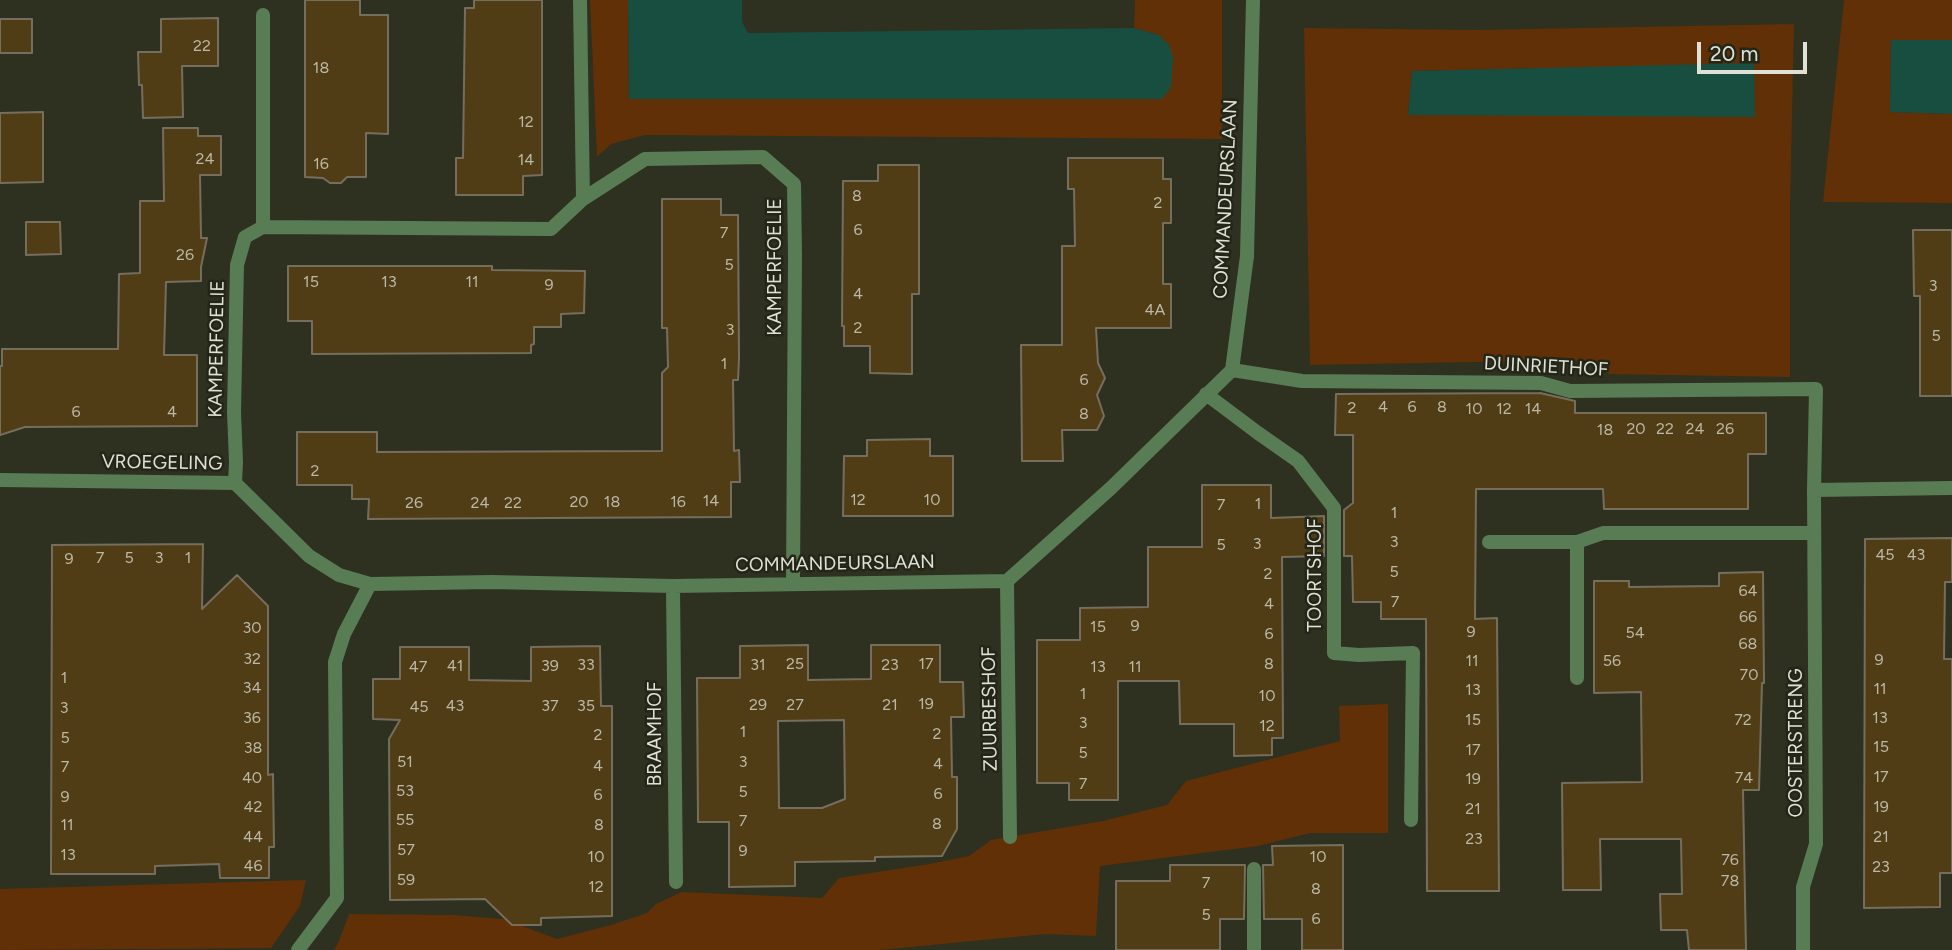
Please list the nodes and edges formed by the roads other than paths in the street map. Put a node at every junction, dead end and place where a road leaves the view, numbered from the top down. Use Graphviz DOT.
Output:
graph roads {
  1 [pos="579,0"];
  2 [pos="1253,0"];
  3 [pos="263,15"];
  4 [pos="583,199"];
  5 [pos="263,228"];
  6 [pos="1233,370"];
  7 [pos="1816,389"];
  8 [pos="1206,394"];
  9 [pos="0,480"];
  10 [pos="235,483"];
  11 [pos="1952,488"];
  12 [pos="1814,490"];
  13 [pos="1814,533"];
  14 [pos="1489,542"];
  15 [pos="1577,542"];
  16 [pos="1007,581"];
  17 [pos="793,583"];
  18 [pos="370,584"];
  19 [pos="673,586"];
  20 [pos="1577,678"];
  21 [pos="1411,820"];
  22 [pos="1010,837"];
  23 [pos="1254,869"];
  24 [pos="676,882"];
  25 [pos="299,950"];
  26 [pos="1254,950"];
  27 [pos="1803,950"];
  1 -- 4 [label="street"];
  2 -- 6 [label="street, COMMANDEURSLAAN"];
  3 -- 5 [label="street"];
  4 -- 5 [label="street, KAMPERFOELIE"];
  4 -- 17 [label="street, KAMPERFOELIE"];
  5 -- 10 [label="street, KAMPERFOELIE"];
  6 -- 7 [label="street, DUINRIETHOF"];
  6 -- 8 [label="street"];
  7 -- 12 [label="street, OOSTERSTRENG"];
  8 -- 16 [label="street"];
  8 -- 21 [label="street, TOORTSHOF"];
  9 -- 10 [label="street, VROEGELING"];
  10 -- 18 [label="street, VROEGELING"];
  11 -- 12 [label="street"];
  12 -- 13 [label="street, OOSTERSTRENG"];
  13 -- 15 [label="street"];
  13 -- 27 [label="street, OOSTERSTRENG"];
  14 -- 15 [label="street"];
  15 -- 20 [label="street"];
  16 -- 17 [label="street, COMMANDEURSLAAN"];
  16 -- 22 [label="street, ZUURBESHOF"];
  17 -- 19 [label="street, COMMANDEURSLAAN"];
  18 -- 19 [label="street, COMMANDEURSLAAN"];
  18 -- 25 [label="street"];
  19 -- 24 [label="street, BRAAMHOF"];
  23 -- 26 [label="street"];
}
